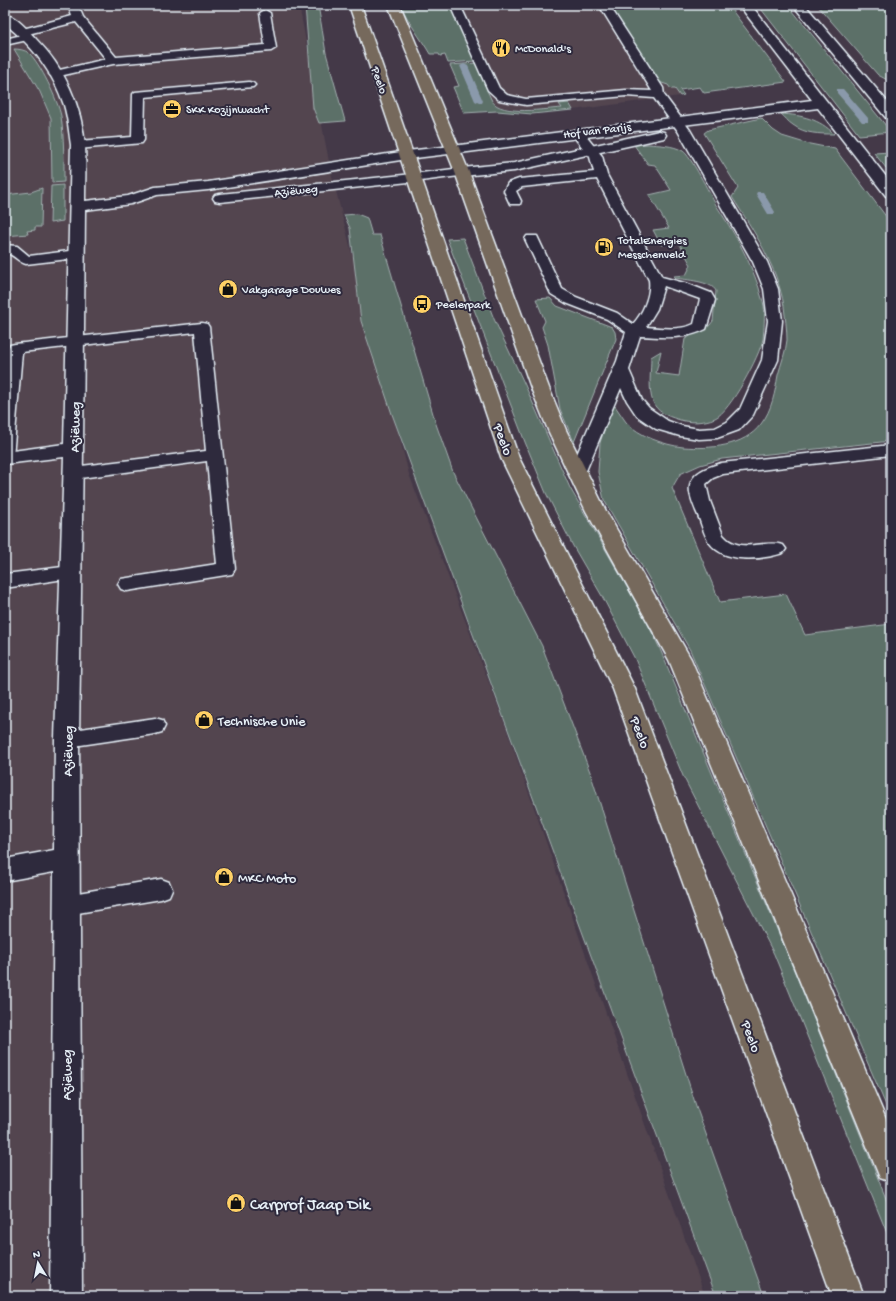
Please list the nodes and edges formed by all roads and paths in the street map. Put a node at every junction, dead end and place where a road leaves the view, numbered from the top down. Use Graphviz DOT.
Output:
graph roads {
  1 [pos="73,5"];
  2 [pos="355,5"];
  3 [pos="394,5"];
  4 [pos="456,5"];
  5 [pos="604,5"];
  6 [pos="745,5"];
  7 [pos="799,5"];
  8 [pos="265,13"];
  9 [pos="5,18"];
  10 [pos="78,18"];
  11 [pos="26,35"];
  12 [pos="5,42"];
  13 [pos="113,61"];
  14 [pos="55,74"];
  15 [pos="249,85"];
  16 [pos="658,95"];
  17 [pos="877,98"];
  18 [pos="891,98"];
  19 [pos="822,104"];
  20 [pos="891,115"];
  21 [pos="681,125"];
  22 [pos="577,133"];
  23 [pos="78,145"];
  24 [pos="452,150"];
  25 [pos="591,150"];
  26 [pos="410,166"];
  27 [pos="462,172"];
  28 [pos="601,175"];
  29 [pos="891,193"];
  30 [pos="131,200"];
  31 [pos="515,201"];
  32 [pos="77,206"];
  33 [pos="532,239"];
  34 [pos="5,249"];
  35 [pos="77,254"];
  36 [pos="656,280"];
  37 [pos="634,331"];
  38 [pos="76,341"];
  39 [pos="621,369"];
  40 [pos="891,450"];
  41 [pos="214,455"];
  42 [pos="5,457"];
  43 [pos="74,461"];
  44 [pos="577,473"];
  45 [pos="777,549"];
  46 [pos="71,572"];
  47 [pos="5,581"];
  48 [pos="126,584"];
  49 [pos="155,726"];
  50 [pos="66,738"];
  51 [pos="66,859"];
  52 [pos="5,870"];
  53 [pos="161,889"];
  54 [pos="66,905"];
  55 [pos="891,1167"];
  56 [pos="66,1296"];
  57 [pos="848,1296"];
  1 -- 10 [label="lane"];
  2 -- 26 [label="main road, Peelo"];
  3 -- 24 [label="main road"];
  4 -- 16 [label="lane"];
  5 -- 16 [label="lane"];
  6 -- 19 [label="street"];
  7 -- 17 [label="street"];
  8 -- 13 [label="lane"];
  9 -- 11 [label="street, Aziëweg"];
  10 -- 11 [label="lane"];
  10 -- 13 [label="lane"];
  11 -- 12 [label="lane"];
  11 -- 14 [label="street, Aziëweg"];
  13 -- 14 [label="lane"];
  14 -- 23 [label="street, Aziëweg"];
  15 -- 23 [label="lane"];
  16 -- 21 [label="lane"];
  17 -- 18 [label="street"];
  17 -- 20 [label="street"];
  19 -- 21 [label="street, Hof van Parijs"];
  19 -- 29 [label="street"];
  21 -- 22 [label="street, Hof van Parijs"];
  21 -- 25 [label="street, Hof van Parijs"];
  21 -- 39 [label="lane"];
  22 -- 24 [label="street, Hof van Parijs"];
  22 -- 25 [label="lane"];
  23 -- 32 [label="street, Aziëweg"];
  24 -- 26 [label="street"];
  24 -- 27 [label="main road"];
  25 -- 27 [label="street, Hof van Parijs"];
  25 -- 28 [label="lane"];
  26 -- 27 [label="street"];
  26 -- 30 [label="street, Aziëweg"];
  26 -- 30 [label="street, Aziëweg"];
  26 -- 57 [label="main road, Peelo"];
  27 -- 44 [label="main road"];
  28 -- 31 [label="lane"];
  28 -- 36 [label="lane"];
  30 -- 32 [label="street, Aziëweg"];
  32 -- 35 [label="street, Aziëweg"];
  33 -- 37 [label="lane"];
  34 -- 35 [label="lane"];
  35 -- 38 [label="street, Aziëweg"];
  36 -- 37 [label="lane"];
  36 -- 37 [label="lane"];
  37 -- 39 [label="lane"];
  38 -- 41 [label="lane"];
  38 -- 42 [label="lane"];
  38 -- 43 [label="street, Aziëweg"];
  39 -- 44 [label="lane"];
  40 -- 45 [label="lane"];
  41 -- 43 [label="lane"];
  41 -- 48 [label="lane"];
  42 -- 43 [label="street"];
  43 -- 46 [label="street, Aziëweg"];
  44 -- 55 [label="main road"];
  46 -- 47 [label="lane"];
  46 -- 50 [label="street, Aziëweg"];
  49 -- 50 [label="lane"];
  50 -- 51 [label="street, Aziëweg"];
  51 -- 52 [label="street"];
  51 -- 54 [label="street, Aziëweg"];
  53 -- 54 [label="lane"];
  54 -- 56 [label="street, Aziëweg"];
}
